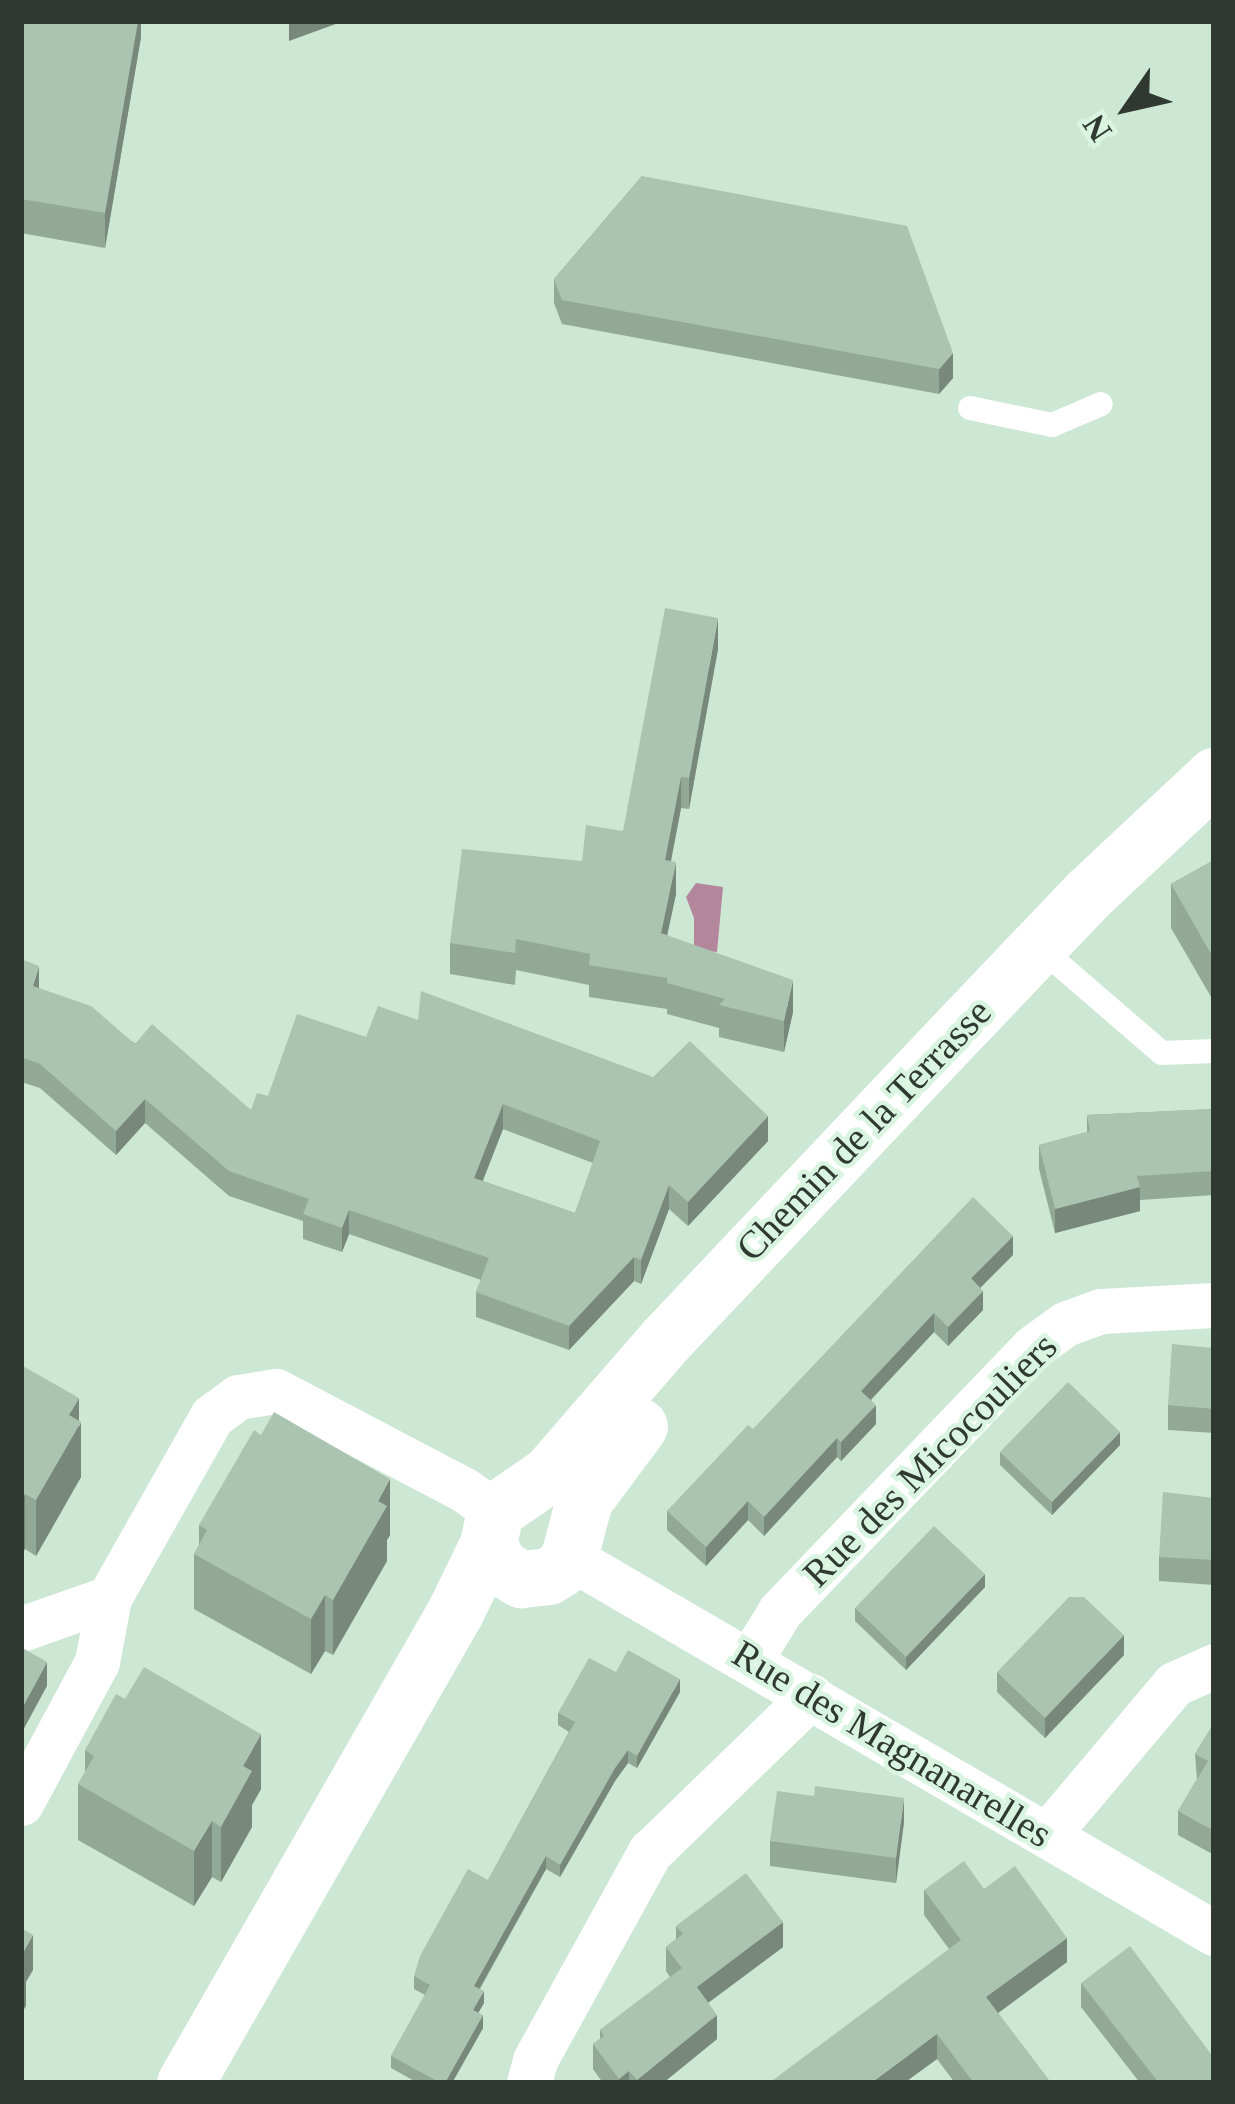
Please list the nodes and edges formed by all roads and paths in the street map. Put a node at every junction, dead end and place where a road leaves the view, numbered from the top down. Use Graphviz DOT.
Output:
graph roads {
  1 [pos="1101,404"];
  2 [pos="970,408"];
  3 [pos="1214,776"];
  4 [pos="1214,822"];
  5 [pos="1053,959"];
  6 [pos="1214,1051"];
  7 [pos="1214,1305"];
  8 [pos="502,1516"];
  9 [pos="559,1554"];
  10 [pos="109,1598"];
  11 [pos="21,1629"];
  12 [pos="750,1660"];
  13 [pos="1214,1666"];
  14 [pos="811,1696"];
  15 [pos="21,1803"];
  16 [pos="1047,1835"];
  17 [pos="1214,1933"];
  18 [pos="185,2083"];
  19 [pos="228,2083"];
  20 [pos="529,2083"];
  1 -- 2 [label="lane"];
  3 -- 5 [label="street, Chemin de la Terrasse"];
  4 -- 5 [label="street, Chemin de la Terrasse"];
  5 -- 6 [label="lane"];
  5 -- 8 [label="street, Chemin de la Terrasse"];
  5 -- 9 [label="street, Chemin de la Terrasse"];
  7 -- 12 [label="street, Rue des Micocouliers"];
  8 -- 9 [label="street"];
  8 -- 9 [label="street"];
  8 -- 10 [label="street"];
  8 -- 18 [label="street, Chemin de la Terrasse"];
  9 -- 12 [label="street, Rue des Magnanarelles"];
  9 -- 19 [label="street, Chemin de la Terrasse"];
  10 -- 11 [label="street"];
  10 -- 15 [label="street"];
  12 -- 14 [label="street, Rue des Magnanarelles"];
  13 -- 16 [label="street"];
  14 -- 16 [label="street, Rue des Magnanarelles"];
  14 -- 20 [label="street"];
  16 -- 17 [label="street, Rue des Magnanarelles"];
}
